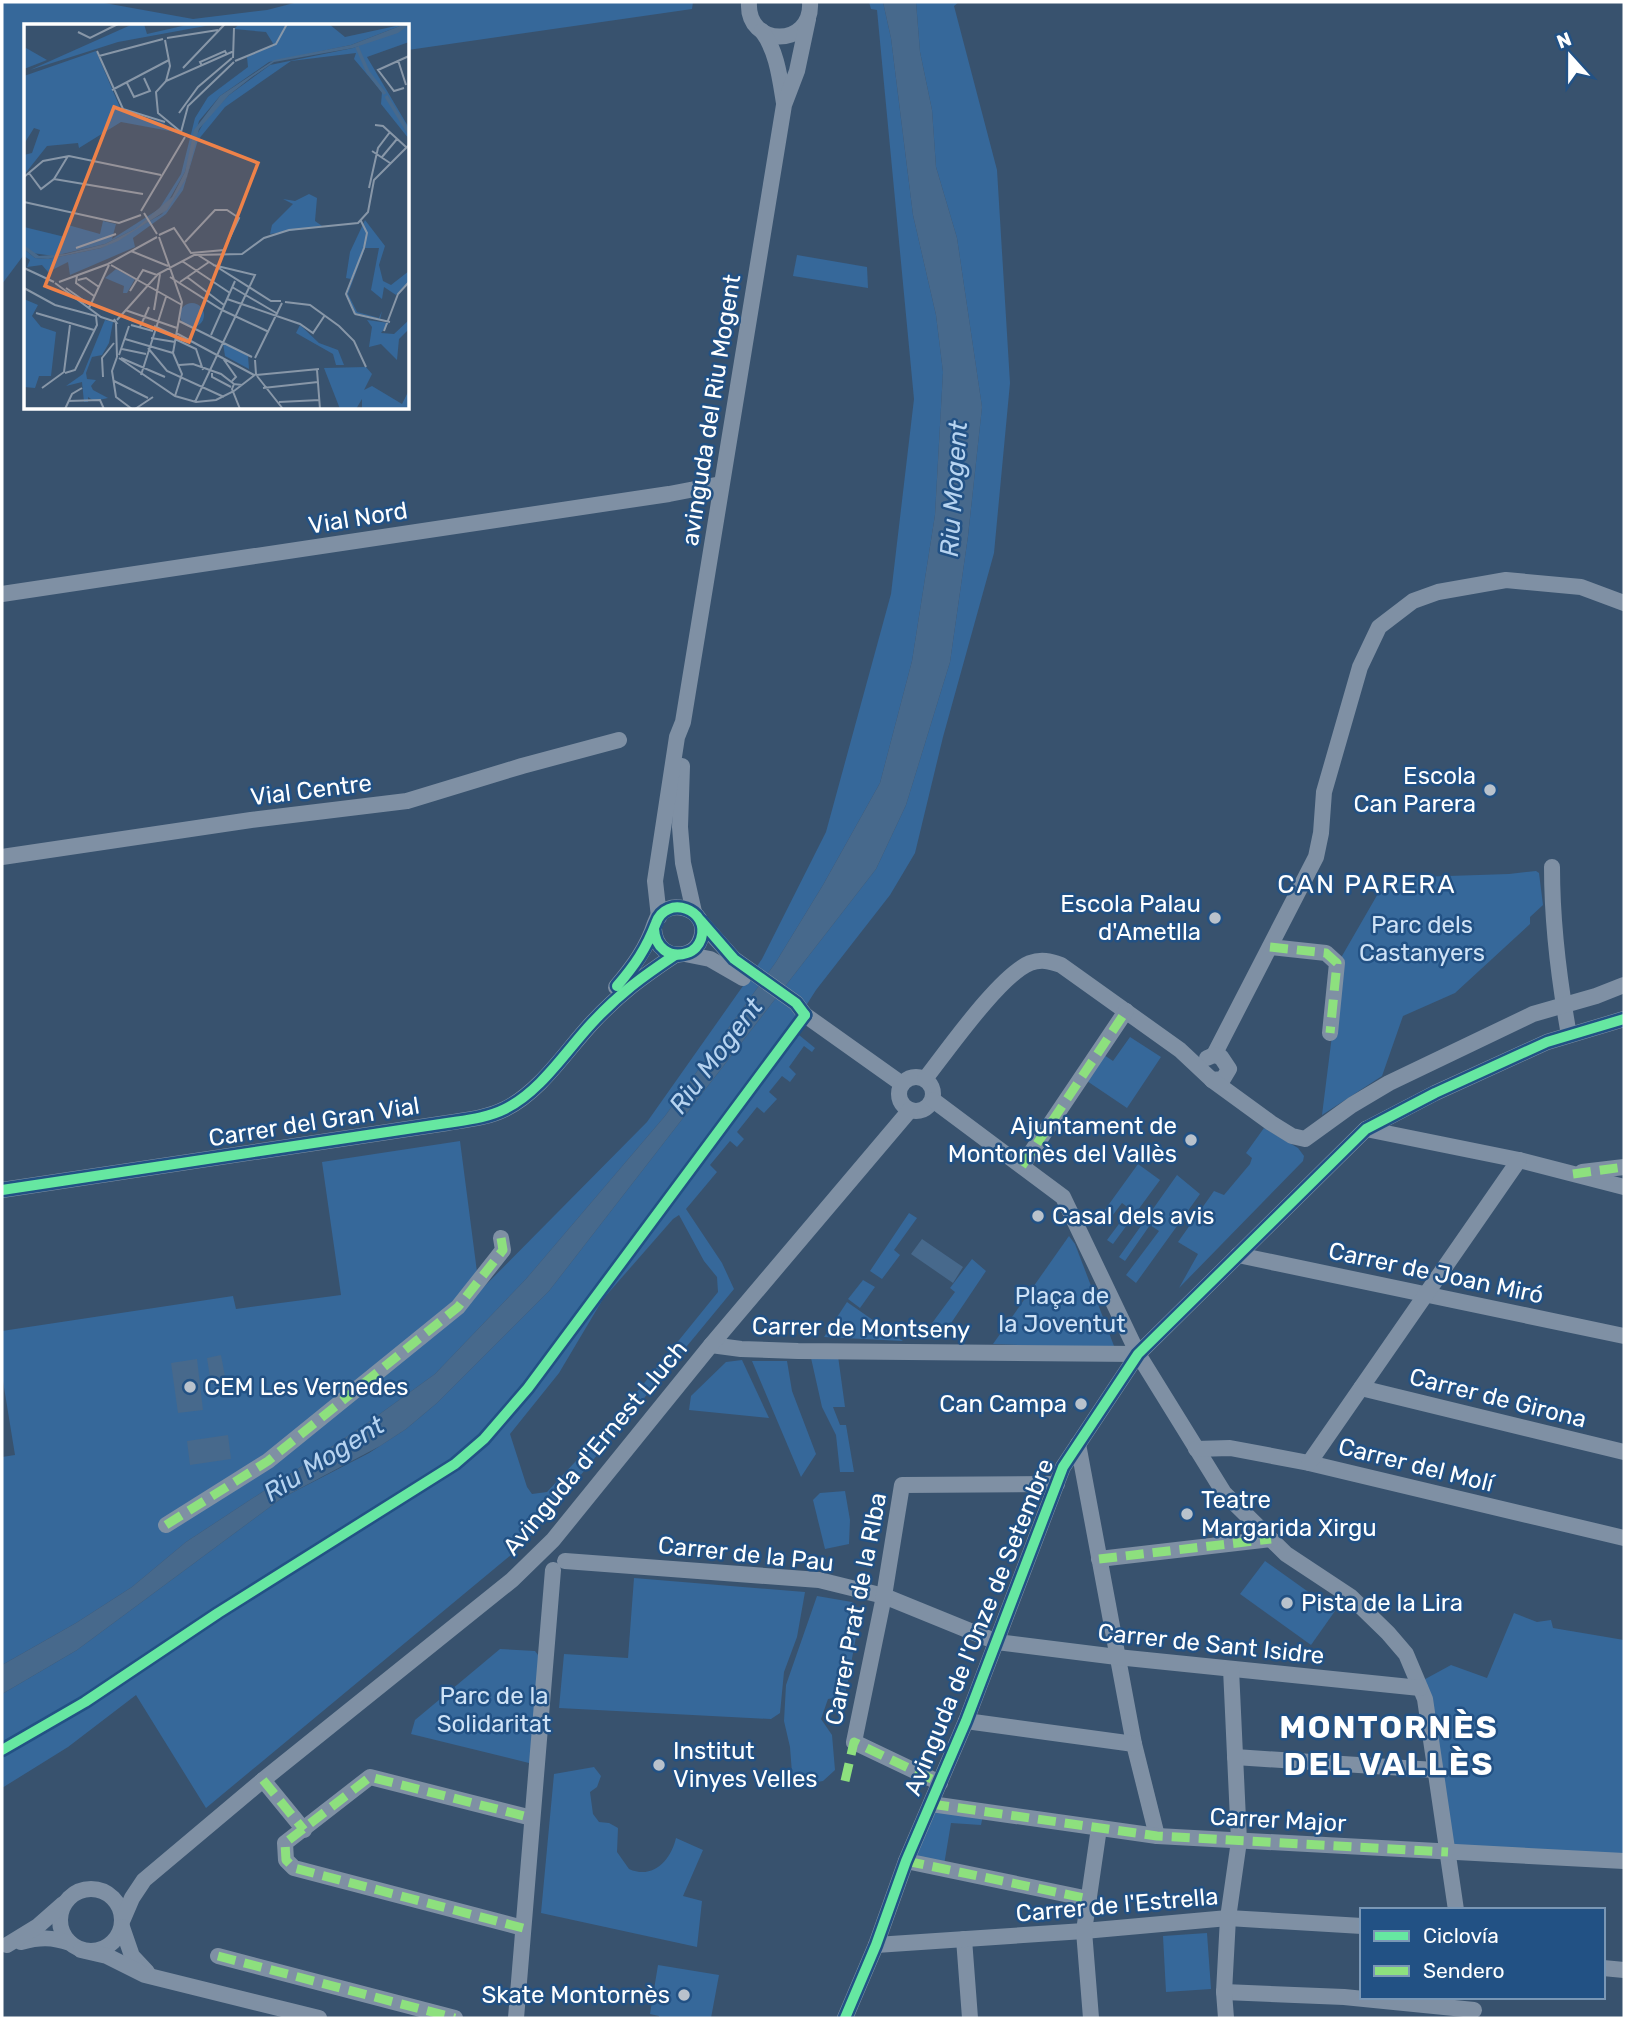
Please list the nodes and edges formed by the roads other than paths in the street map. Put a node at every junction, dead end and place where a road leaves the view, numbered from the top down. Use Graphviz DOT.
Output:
graph roads {
  1 [pos="810,2"];
  2 [pos="745,5"];
  3 [pos="807,19"];
  4 [pos="762,31"];
  5 [pos="784,105"];
  6 [pos="721,484"];
  7 [pos="2,594"];
  8 [pos="1624,603"];
  9 [pos="683,722"];
  10 [pos="619,740"];
  11 [pos="2,857"];
  12 [pos="1552,867"];
  13 [pos="686,872"];
  14 [pos="656,874"];
  15 [pos="697,917"];
  16 [pos="657,923"];
  17 [pos="1270,947"];
  18 [pos="680,955"];
  19 [pos="731,964"];
  20 [pos="1624,985"];
  21 [pos="1563,1006"];
  22 [pos="1126,1011"];
  23 [pos="1624,1019"];
  24 [pos="595,1020"];
  25 [pos="1330,1033"];
  26 [pos="1569,1035"];
  27 [pos="1209,1066"];
  28 [pos="925,1079"];
  29 [pos="902,1084"];
  30 [pos="933,1100"];
  31 [pos="910,1110"];
  32 [pos="1366,1129"];
  33 [pos="1519,1160"];
  34 [pos="1022,1166"];
  35 [pos="1624,1167"];
  36 [pos="1573,1174"];
  37 [pos="1624,1186"];
  38 [pos="2,1190"];
  39 [pos="501,1238"];
  40 [pos="1238,1255"];
  41 [pos="1425,1293"];
  42 [pos="1624,1336"];
  43 [pos="711,1345"];
  44 [pos="1138,1354"];
  45 [pos="1361,1388"];
  46 [pos="1078,1444"];
  47 [pos="1196,1449"];
  48 [pos="1624,1452"];
  49 [pos="1309,1463"];
  50 [pos="1057,1484"];
  51 [pos="166,1525"];
  52 [pos="1624,1538"];
  53 [pos="1271,1539"];
  54 [pos="553,1540"];
  55 [pos="536,1558"];
  56 [pos="1099,1559"];
  57 [pos="559,1565"];
  58 [pos="884,1597"];
  59 [pos="997,1643"];
  60 [pos="1117,1657"];
  61 [pos="1231,1669"];
  62 [pos="1420,1688"];
  63 [pos="966,1721"];
  64 [pos="1134,1744"];
  65 [pos="1235,1757"];
  66 [pos="1435,1770"];
  67 [pos="263,1780"];
  68 [pos="940,1783"];
  69 [pos="931,1804"];
  70 [pos="532,1818"];
  71 [pos="1099,1828"];
  72 [pos="303,1830"];
  73 [pos="1157,1836"];
  74 [pos="1239,1841"];
  75 [pos="1448,1852"];
  76 [pos="906,1861"];
  77 [pos="1624,1861"];
  78 [pos="144,1880"];
  79 [pos="102,1890"];
  80 [pos="1089,1899"];
  81 [pos="65,1902"];
  82 [pos="1456,1908"];
  83 [pos="1228,1918"];
  84 [pos="122,1923"];
  85 [pos="1360,1926"];
  86 [pos="523,1928"];
  87 [pos="1084,1931"];
  88 [pos="964,1939"];
  89 [pos="876,1945"];
  90 [pos="4,1946"];
  91 [pos="76,1946"];
  92 [pos="218,1956"];
  93 [pos="1605,1968"];
  94 [pos="1624,1970"];
  95 [pos="155,1977"];
  96 [pos="1224,1992"];
  97 [pos="1360,1998"];
  98 [pos="1366,1999"];
  99 [pos="1474,2009"];
  100 [pos="319,2018"];
  101 [pos="455,2018"];
  102 [pos="516,2018"];
  103 [pos="845,2018"];
  104 [pos="971,2018"];
  105 [pos="1091,2018"];
  106 [pos="1226,2018"];
  1 -- 3 [label="street, avinguda del Riu Mogent"];
  2 -- 4 [label="street, avinguda del Riu Mogent"];
  3 -- 4 [label="street"];
  3 -- 5 [label="street, avinguda del Riu Mogent"];
  4 -- 5 [label="street, avinguda del Riu Mogent"];
  5 -- 6 [label="street, avinguda del Riu Mogent"];
  6 -- 7 [label="street, Vial Nord"];
  6 -- 9 [label="street, avinguda del Riu Mogent"];
  8 -- 17 [label="street"];
  9 -- 13 [label="street, avinguda del Riu Mogent"];
  9 -- 14 [label="street, avinguda del Riu Mogent"];
  10 -- 11 [label="street, Vial Centre"];
  12 -- 21 [label="street"];
  13 -- 14 [label="street"];
  13 -- 15 [label="street, avinguda del Riu Mogent"];
  14 -- 16 [label="street, avinguda del Riu Mogent"];
  15 -- 16 [label="street"];
  15 -- 18 [label="street"];
  15 -- 19 [label="street"];
  16 -- 18 [label="street"];
  16 -- 24 [label="street, Carrer del Gran Vial"];
  17 -- 25 [label="street"];
  17 -- 27 [label="street"];
  18 -- 19 [label="street"];
  18 -- 24 [label="street, Carrer del Gran Vial"];
  19 -- 29 [label="street"];
  20 -- 21 [label="street"];
  21 -- 26 [label="street"];
  21 -- 27 [label="street"];
  22 -- 27 [label="street"];
  22 -- 28 [label="street"];
  22 -- 34 [label="street"];
  23 -- 26 [label="street, Avinguda de l'Onze de Setembre"];
  24 -- 38 [label="street, Carrer del Gran Vial"];
  26 -- 32 [label="street, Avinguda de l'Onze de Setembre"];
  28 -- 29 [label="street"];
  28 -- 30 [label="street"];
  29 -- 31 [label="street"];
  30 -- 31 [label="street"];
  30 -- 34 [label="street"];
  31 -- 43 [label="street, Avinguda d'Ernest Lluch"];
  32 -- 33 [label="street"];
  32 -- 40 [label="street, Avinguda de l'Onze de Setembre"];
  33 -- 36 [label="street"];
  33 -- 41 [label="street"];
  34 -- 44 [label="street"];
  35 -- 36 [label="street"];
  36 -- 37 [label="street"];
  39 -- 51 [label="street"];
  40 -- 41 [label="street, Carrer de Joan Miró"];
  40 -- 44 [label="street, Avinguda de l'Onze de Setembre"];
  41 -- 42 [label="street, Carrer de Joan Miró"];
  41 -- 45 [label="street"];
  43 -- 44 [label="street, Carrer de Montseny"];
  43 -- 54 [label="street, Avinguda d'Ernest Lluch"];
  44 -- 46 [label="street, Avinguda de l'Onze de Setembre"];
  44 -- 47 [label="street"];
  45 -- 48 [label="street, Carrer de Girona"];
  45 -- 49 [label="street"];
  46 -- 50 [label="street, Avinguda de l'Onze de Setembre"];
  46 -- 56 [label="street"];
  47 -- 49 [label="street, Carrer del Molí"];
  47 -- 53 [label="street"];
  49 -- 52 [label="street, Carrer del Molí"];
  50 -- 58 [label="street, Carrer Prat de la RIba"];
  50 -- 59 [label="street, Avinguda de l'Onze de Setembre"];
  53 -- 56 [label="street"];
  53 -- 62 [label="street"];
  54 -- 55 [label="street, Avinguda d'Ernest Lluch"];
  54 -- 57 [label="street"];
  55 -- 57 [label="street"];
  55 -- 67 [label="street, Avinguda d'Ernest Lluch"];
  56 -- 60 [label="street"];
  57 -- 58 [label="street, Carrer de la Pau"];
  57 -- 70 [label="street"];
  58 -- 59 [label="street, Carrer de la Pau"];
  58 -- 68 [label="street, Carrer Prat de la RIba"];
  59 -- 60 [label="street, Carrer de Sant Isidre"];
  59 -- 63 [label="street, Avinguda de l'Onze de Setembre"];
  60 -- 61 [label="street, Carrer de Sant Isidre"];
  60 -- 64 [label="street"];
  61 -- 62 [label="street, Carrer de Sant Isidre"];
  61 -- 65 [label="street"];
  62 -- 66 [label="street"];
  63 -- 64 [label="street"];
  63 -- 68 [label="street, Avinguda de l'Onze de Setembre"];
  64 -- 73 [label="street"];
  65 -- 66 [label="street"];
  65 -- 74 [label="street"];
  66 -- 75 [label="street"];
  67 -- 72 [label="street"];
  67 -- 78 [label="street, Avinguda d'Ernest Lluch"];
  68 -- 69 [label="street, Avinguda de l'Onze de Setembre"];
  69 -- 71 [label="street, Carrer Major"];
  69 -- 76 [label="street, Avinguda de l'Onze de Setembre"];
  70 -- 72 [label="street"];
  70 -- 86 [label="street"];
  71 -- 73 [label="street, Carrer Major"];
  71 -- 80 [label="street"];
  72 -- 86 [label="street"];
  73 -- 74 [label="street, Carrer Major"];
  74 -- 75 [label="street, Carrer Major"];
  74 -- 83 [label="street"];
  75 -- 77 [label="street, Carrer Major"];
  75 -- 82 [label="street"];
  76 -- 80 [label="street"];
  76 -- 89 [label="street, Avinguda de l'Onze de Setembre"];
  78 -- 79 [label="street"];
  78 -- 84 [label="street"];
  79 -- 81 [label="street"];
  79 -- 84 [label="street"];
  80 -- 87 [label="street"];
  81 -- 90 [label="street"];
  81 -- 91 [label="street"];
  83 -- 85 [label="street, Carrer de l'Estrella"];
  83 -- 87 [label="street, Carrer de l'Estrella"];
  83 -- 96 [label="street"];
  84 -- 91 [label="street"];
  84 -- 95 [label="street"];
  86 -- 102 [label="street"];
  87 -- 88 [label="street, Carrer de l'Estrella"];
  87 -- 105 [label="street"];
  88 -- 89 [label="street, Carrer de l'Estrella"];
  88 -- 104 [label="street"];
  89 -- 103 [label="street, Avinguda de l'Onze de Setembre"];
  90 -- 91 [label="street"];
  91 -- 95 [label="street"];
  92 -- 101 [label="street"];
  93 -- 94 [label="street"];
  95 -- 100 [label="street"];
  96 -- 97 [label="street"];
  96 -- 106 [label="street"];
  98 -- 99 [label="street"];
}
